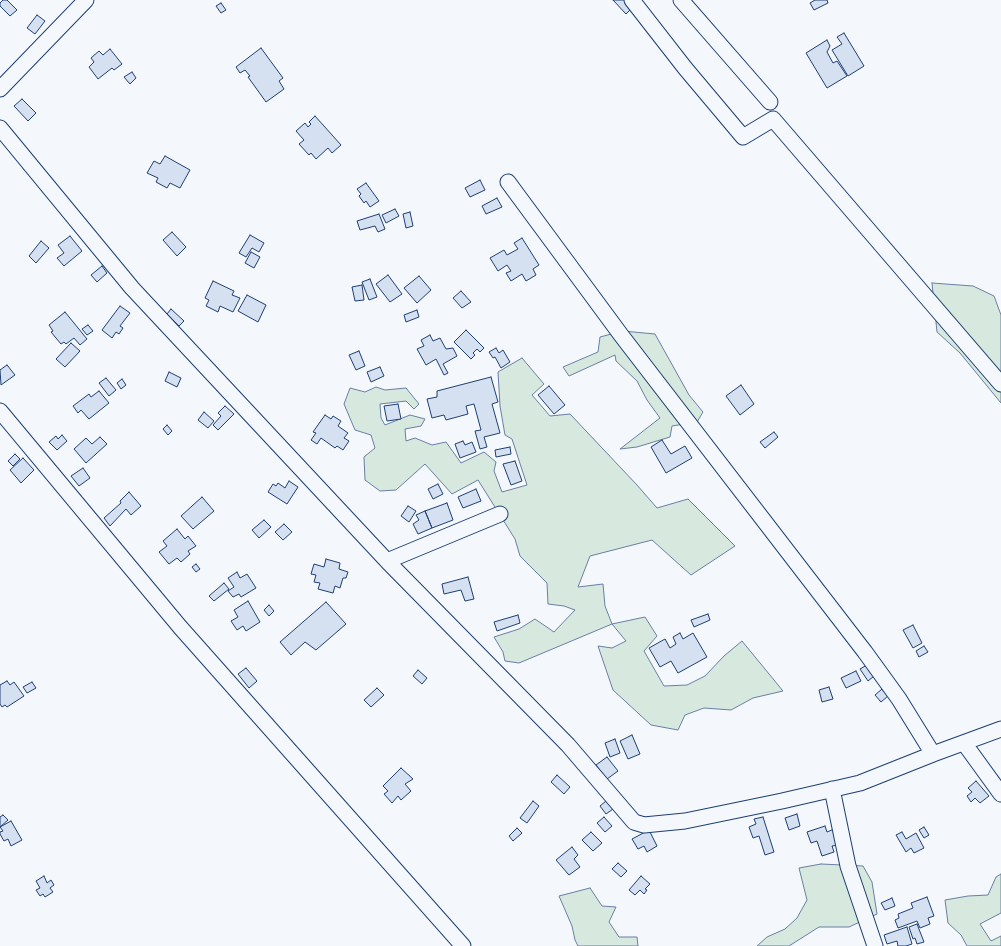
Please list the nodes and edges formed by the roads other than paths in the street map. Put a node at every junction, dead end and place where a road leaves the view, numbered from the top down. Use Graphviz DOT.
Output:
graph roads {
  1 [pos="86,0"];
  2 [pos="632,0"];
  3 [pos="680,0"];
  4 [pos="0,90"];
  5 [pos="770,102"];
  6 [pos="0,128"];
  7 [pos="508,182"];
  8 [pos="1001,384"];
  9 [pos="0,411"];
  10 [pos="500,514"];
  11 [pos="387,561"];
  12 [pos="1001,729"];
  13 [pos="964,743"];
  14 [pos="933,754"];
  15 [pos="832,790"];
  16 [pos="1001,794"];
  17 [pos="463,946"];
  18 [pos="875,946"];
  1 -- 4 [label="street"];
  2 -- 8 [label="street"];
  3 -- 5 [label="street"];
  6 -- 11 [label="street"];
  7 -- 14 [label="street"];
  9 -- 17 [label="street"];
  10 -- 11 [label="street"];
  11 -- 15 [label="street"];
  12 -- 13 [label="street"];
  13 -- 14 [label="street"];
  13 -- 16 [label="street"];
  14 -- 15 [label="street"];
  15 -- 18 [label="street"];
}
